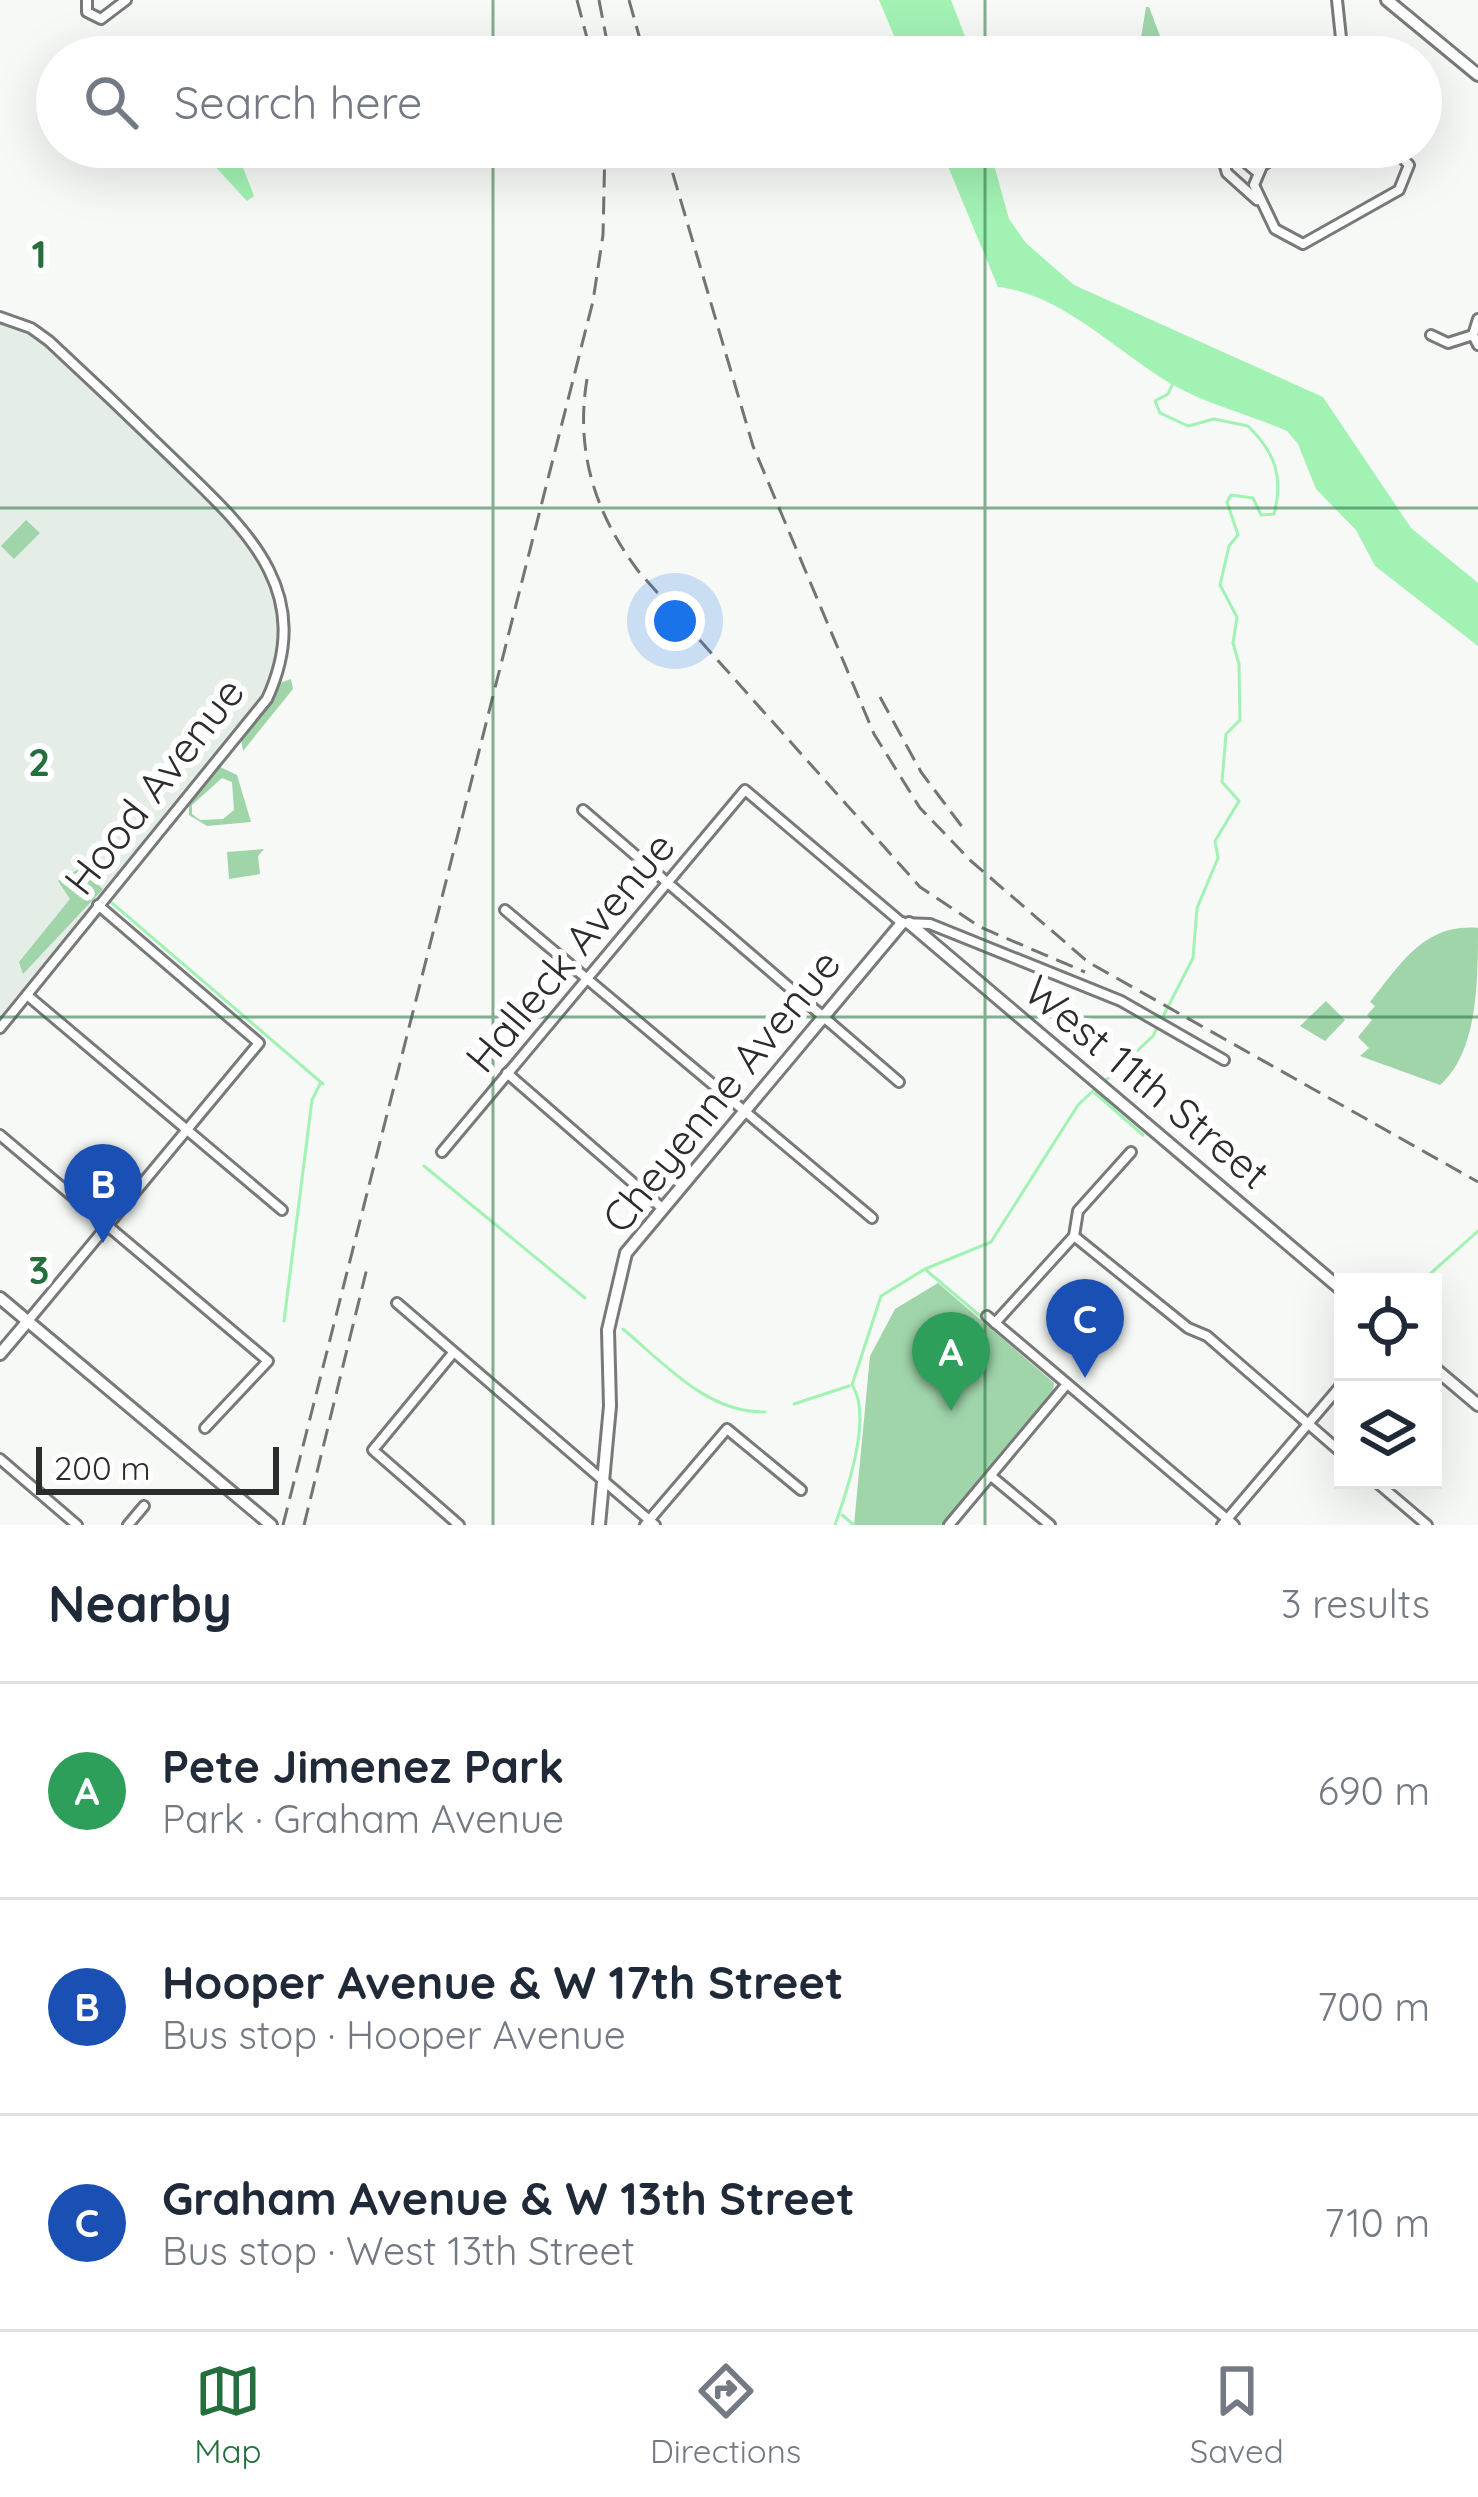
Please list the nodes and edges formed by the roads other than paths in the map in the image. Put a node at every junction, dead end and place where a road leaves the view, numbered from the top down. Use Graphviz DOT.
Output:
graph roads {
  1 [pos="87,0"];
  2 [pos="127,0"];
  3 [pos="1337,0"];
  4 [pos="1387,0"];
  5 [pos="1341,36"];
  6 [pos="1431,36"];
  7 [pos="1442,45"];
  8 [pos="1478,75"];
  9 [pos="1225,168"];
  10 [pos="1252,168"];
  11 [pos="1262,168"];
  12 [pos="1408,168"];
  13 [pos="1257,172"];
  14 [pos="1258,201"];
  15 [pos="0,317"];
  16 [pos="1478,319"];
  17 [pos="1473,334"];
  18 [pos="1431,335"];
  19 [pos="1478,345"];
  20 [pos="745,790"];
  21 [pos="583,810"];
  22 [pos="668,882"];
  23 [pos="98,905"];
  24 [pos="506,910"];
  25 [pos="906,923"];
  26 [pos="585,978"];
  27 [pos="27,995"];
  28 [pos="823,1016"];
  29 [pos="0,1028"];
  30 [pos="1224,1060"];
  31 [pos="507,1073"];
  32 [pos="899,1082"];
  33 [pos="743,1111"];
  34 [pos="188,1130"];
  35 [pos="0,1135"];
  36 [pos="442,1152"];
  37 [pos="1131,1152"];
  38 [pos="662,1208"];
  39 [pos="282,1210"];
  40 [pos="872,1218"];
  41 [pos="106,1225"];
  42 [pos="1074,1236"];
  43 [pos="1334,1283"];
  44 [pos="0,1298"];
  45 [pos="397,1303"];
  46 [pos="28,1321"];
  47 [pos="453,1353"];
  48 [pos="0,1354"];
  49 [pos="1442,1375"];
  50 [pos="1067,1384"];
  51 [pos="1334,1395"];
  52 [pos="1478,1405"];
  53 [pos="1309,1425"];
  54 [pos="205,1428"];
  55 [pos="1334,1446"];
  56 [pos="0,1459"];
  57 [pos="991,1476"];
  58 [pos="602,1483"];
  59 [pos="1385,1489"];
  60 [pos="801,1490"];
  61 [pos="144,1506"];
  62 [pos="649,1523"];
  63 [pos="1227,1523"];
  64 [pos="77,1525"];
  65 [pos="128,1525"];
  66 [pos="271,1525"];
  67 [pos="459,1525"];
  68 [pos="599,1525"];
  69 [pos="949,1525"];
  70 [pos="1050,1525"];
  71 [pos="1427,1525"];
  1 -- 2 [label="street"];
  3 -- 5 [label="street"];
  4 -- 6 [label="street"];
  7 -- 8 [label="street"];
  9 -- 14 [label="street"];
  10 -- 13 [label="street"];
  11 -- 13 [label="street"];
  12 -- 14 [label="street"];
  13 -- 14 [label="street"];
  15 -- 23 [label="street, Hood Avenue"];
  16 -- 17 [label="street"];
  17 -- 18 [label="street"];
  17 -- 19 [label="street"];
  20 -- 22 [label="street, Halleck Avenue"];
  20 -- 25 [label="street, West 11th Street"];
  21 -- 22 [label="street"];
  22 -- 26 [label="street, Halleck Avenue"];
  22 -- 28 [label="street"];
  23 -- 27 [label="street, Hood Avenue"];
  23 -- 34 [label="street"];
  24 -- 26 [label="street"];
  25 -- 28 [label="street, Cheyenne Avenue"];
  25 -- 30 [label="street"];
  25 -- 43 [label="street, West 11th Street"];
  26 -- 31 [label="street, Halleck Avenue"];
  26 -- 33 [label="street"];
  27 -- 29 [label="street, Hood Avenue"];
  27 -- 34 [label="street"];
  28 -- 32 [label="street"];
  28 -- 33 [label="street, Cheyenne Avenue"];
  31 -- 36 [label="street, Halleck Avenue"];
  31 -- 38 [label="street"];
  33 -- 38 [label="street, Cheyenne Avenue"];
  33 -- 40 [label="street"];
  34 -- 39 [label="street"];
  34 -- 41 [label="street"];
  35 -- 41 [label="street"];
  37 -- 42 [label="street"];
  38 -- 58 [label="street, Cheyenne Avenue"];
  41 -- 46 [label="street"];
  41 -- 54 [label="street"];
  42 -- 50 [label="street"];
  42 -- 53 [label="street"];
  44 -- 46 [label="street"];
  45 -- 47 [label="street"];
  46 -- 48 [label="street"];
  46 -- 66 [label="street"];
  47 -- 58 [label="street"];
  47 -- 67 [label="street"];
  49 -- 52 [label="street"];
  50 -- 57 [label="street"];
  50 -- 63 [label="street"];
  51 -- 53 [label="street"];
  53 -- 55 [label="street"];
  53 -- 63 [label="street"];
  56 -- 64 [label="street"];
  57 -- 69 [label="street"];
  57 -- 70 [label="street"];
  58 -- 62 [label="street"];
  58 -- 68 [label="street, Cheyenne Avenue"];
  59 -- 71 [label="street"];
  60 -- 62 [label="street"];
  61 -- 65 [label="street"];
}
